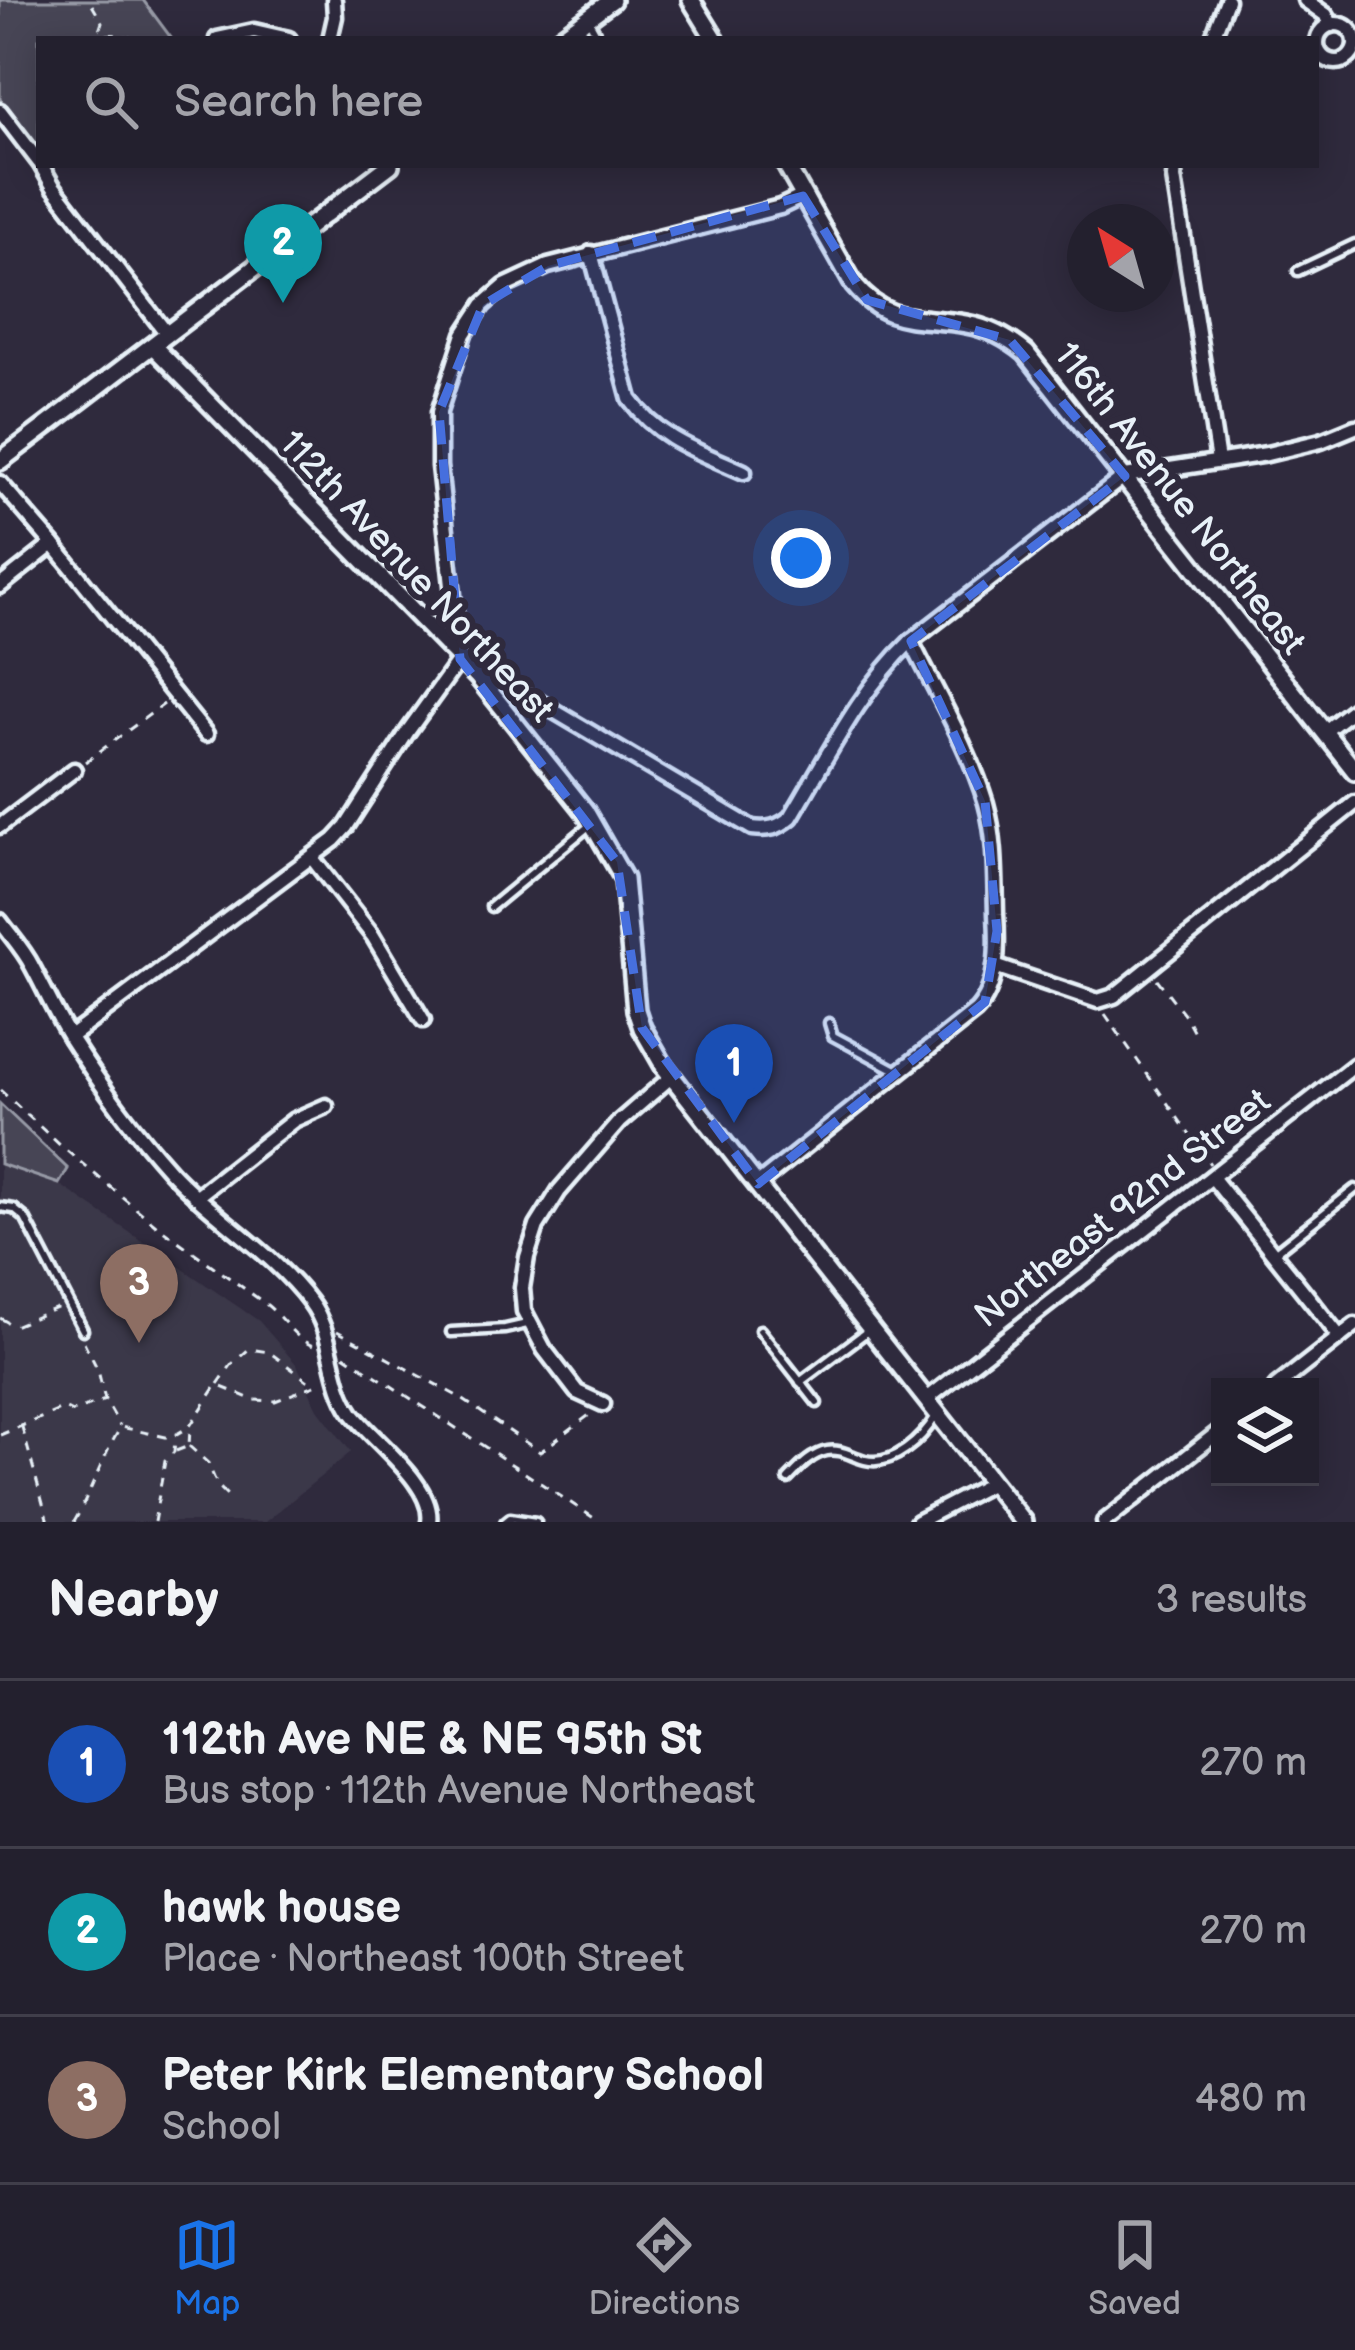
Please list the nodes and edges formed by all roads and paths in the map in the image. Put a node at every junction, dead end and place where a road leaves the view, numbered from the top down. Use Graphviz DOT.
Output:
graph roads {
  1 [pos="334,0"];
  2 [pos="612,0"];
  3 [pos="692,0"];
  4 [pos="1227,0"];
  5 [pos="1305,0"];
  6 [pos="92,5"];
  7 [pos="587,18"];
  8 [pos="1332,25"];
  9 [pos="124,36"];
  10 [pos="231,36"];
  11 [pos="276,36"];
  12 [pos="331,36"];
  13 [pos="564,36"];
  14 [pos="597,36"];
  15 [pos="713,36"];
  16 [pos="1213,36"];
  17 [pos="0,111"];
  18 [pos="36,157"];
  19 [pos="44,168"];
  20 [pos="386,168"];
  21 [pos="790,168"];
  22 [pos="1175,168"];
  23 [pos="803,196"];
  24 [pos="1355,244"];
  25 [pos="591,253"];
  26 [pos="1298,272"];
  27 [pos="168,335"];
  28 [pos="153,346"];
  29 [pos="1353,433"];
  30 [pos="0,461"];
  31 [pos="1218,461"];
  32 [pos="744,472"];
  33 [pos="1125,476"];
  34 [pos="0,483"];
  35 [pos="53,544"];
  36 [pos="0,586"];
  37 [pos="911,641"];
  38 [pos="460,659"];
  39 [pos="478,676"];
  40 [pos="175,696"];
  41 [pos="1355,708"];
  42 [pos="1324,731"];
  43 [pos="206,734"];
  44 [pos="74,770"];
  45 [pos="1355,771"];
  46 [pos="1355,803"];
  47 [pos="591,824"];
  48 [pos="0,826"];
  49 [pos="311,858"];
  50 [pos="491,907"];
  51 [pos="0,921"];
  52 [pos="995,966"];
  53 [pos="1156,977"];
  54 [pos="1098,1000"];
  55 [pos="423,1019"];
  56 [pos="829,1023"];
  57 [pos="1195,1034"];
  58 [pos="70,1037"];
  59 [pos="1355,1065"];
  60 [pos="899,1072"];
  61 [pos="671,1077"];
  62 [pos="0,1090"];
  63 [pos="326,1106"];
  64 [pos="1212,1177"];
  65 [pos="758,1184"];
  66 [pos="1355,1190"];
  67 [pos="196,1196"];
  68 [pos="0,1207"];
  69 [pos="1274,1253"];
  70 [pos="69,1303"];
  71 [pos="0,1318"];
  72 [pos="531,1323"];
  73 [pos="1355,1325"];
  74 [pos="871,1329"];
  75 [pos="83,1330"];
  76 [pos="760,1330"];
  77 [pos="336,1331"];
  78 [pos="451,1332"];
  79 [pos="1340,1336"];
  80 [pos="321,1347"];
  81 [pos="346,1357"];
  82 [pos="338,1378"];
  83 [pos="1287,1378"];
  84 [pos="800,1382"];
  85 [pos="311,1384"];
  86 [pos="217,1385"];
  87 [pos="105,1400"];
  88 [pos="817,1403"];
  89 [pos="603,1404"];
  90 [pos="933,1406"];
  91 [pos="21,1426"];
  92 [pos="190,1426"];
  93 [pos="121,1427"];
  94 [pos="175,1434"];
  95 [pos="0,1436"];
  96 [pos="1211,1438"];
  97 [pos="189,1446"];
  98 [pos="174,1452"];
  99 [pos="788,1479"];
  100 [pos="992,1484"];
  101 [pos="228,1496"];
  102 [pos="48,1522"];
  103 [pos="74,1522"];
  104 [pos="154,1522"];
  105 [pos="429,1522"];
  106 [pos="505,1522"];
  107 [pos="536,1522"];
  108 [pos="600,1522"];
  109 [pos="917,1522"];
  110 [pos="1023,1522"];
  111 [pos="1104,1522"];
  1 -- 12 [label="street"];
  2 -- 7 [label="street"];
  3 -- 15 [label="street"];
  4 -- 16 [label="street"];
  5 -- 8 [label="street"];
  6 -- 9 [label="path"];
  7 -- 13 [label="street"];
  7 -- 14 [label="lane"];
  10 -- 11 [label="street"];
  17 -- 18 [label="street"];
  19 -- 27 [label="street"];
  20 -- 27 [label="street"];
  21 -- 23 [label="street, 116th Avenue Northeast"];
  22 -- 31 [label="street"];
  23 -- 25 [label="street"];
  23 -- 33 [label="street, 116th Avenue Northeast"];
  24 -- 26 [label="lane"];
  25 -- 32 [label="street"];
  25 -- 38 [label="street"];
  27 -- 28 [label="street"];
  28 -- 30 [label="street"];
  28 -- 38 [label="street, 112th Avenue Northeast"];
  29 -- 31 [label="street"];
  31 -- 33 [label="street"];
  33 -- 37 [label="street"];
  33 -- 42 [label="street, 116th Avenue Northeast"];
  34 -- 35 [label="street"];
  35 -- 36 [label="street"];
  35 -- 40 [label="street"];
  37 -- 39 [label="street"];
  37 -- 52 [label="street"];
  38 -- 39 [label="street, 112th Avenue Northeast"];
  38 -- 49 [label="street"];
  39 -- 47 [label="street, 112th Avenue Northeast"];
  40 -- 43 [label="street"];
  40 -- 44 [label="path"];
  41 -- 42 [label="street"];
  42 -- 45 [label="street, 116th Avenue Northeast"];
  44 -- 48 [label="street"];
  46 -- 54 [label="street"];
  47 -- 50 [label="lane"];
  47 -- 61 [label="street, 112th Avenue Northeast"];
  49 -- 55 [label="street"];
  49 -- 58 [label="street"];
  51 -- 58 [label="street"];
  52 -- 54 [label="street"];
  52 -- 60 [label="street"];
  53 -- 57 [label="path"];
  54 -- 64 [label="path"];
  56 -- 60 [label="lane"];
  58 -- 67 [label="street"];
  59 -- 64 [label="street, Northeast 92nd Street"];
  60 -- 65 [label="street"];
  61 -- 65 [label="street, 112th Avenue Northeast"];
  61 -- 72 [label="street"];
  62 -- 80 [label="path"];
  63 -- 67 [label="street"];
  64 -- 69 [label="street"];
  64 -- 90 [label="street, Northeast 92nd Street"];
  65 -- 74 [label="street, 112th Avenue Northeast"];
  66 -- 69 [label="lane"];
  67 -- 82 [label="street"];
  68 -- 70 [label="lane"];
  69 -- 79 [label="street"];
  70 -- 71 [label="path"];
  70 -- 75 [label="lane"];
  72 -- 78 [label="lane"];
  72 -- 89 [label="street"];
  73 -- 79 [label="street"];
  74 -- 84 [label="lane"];
  74 -- 90 [label="street, 112th Avenue Northeast"];
  75 -- 87 [label="path"];
  76 -- 84 [label="lane"];
  77 -- 89 [label="path"];
  79 -- 83 [label="street"];
  81 -- 108 [label="path"];
  82 -- 85 [label="path"];
  82 -- 105 [label="street"];
  84 -- 88 [label="lane"];
  85 -- 86 [label="path"];
  85 -- 86 [label="path"];
  86 -- 92 [label="path"];
  87 -- 91 [label="path"];
  87 -- 93 [label="path"];
  90 -- 99 [label="lane"];
  90 -- 100 [label="street, 112th Avenue Northeast"];
  91 -- 95 [label="path"];
  91 -- 102 [label="path"];
  92 -- 94 [label="path"];
  92 -- 97 [label="path"];
  93 -- 94 [label="path"];
  93 -- 103 [label="path"];
  94 -- 98 [label="path"];
  96 -- 111 [label="street"];
  97 -- 98 [label="path"];
  97 -- 101 [label="path"];
  98 -- 104 [label="path"];
  100 -- 109 [label="street"];
  100 -- 110 [label="street, 112th Avenue Northeast"];
  106 -- 107 [label="lane"];
}
